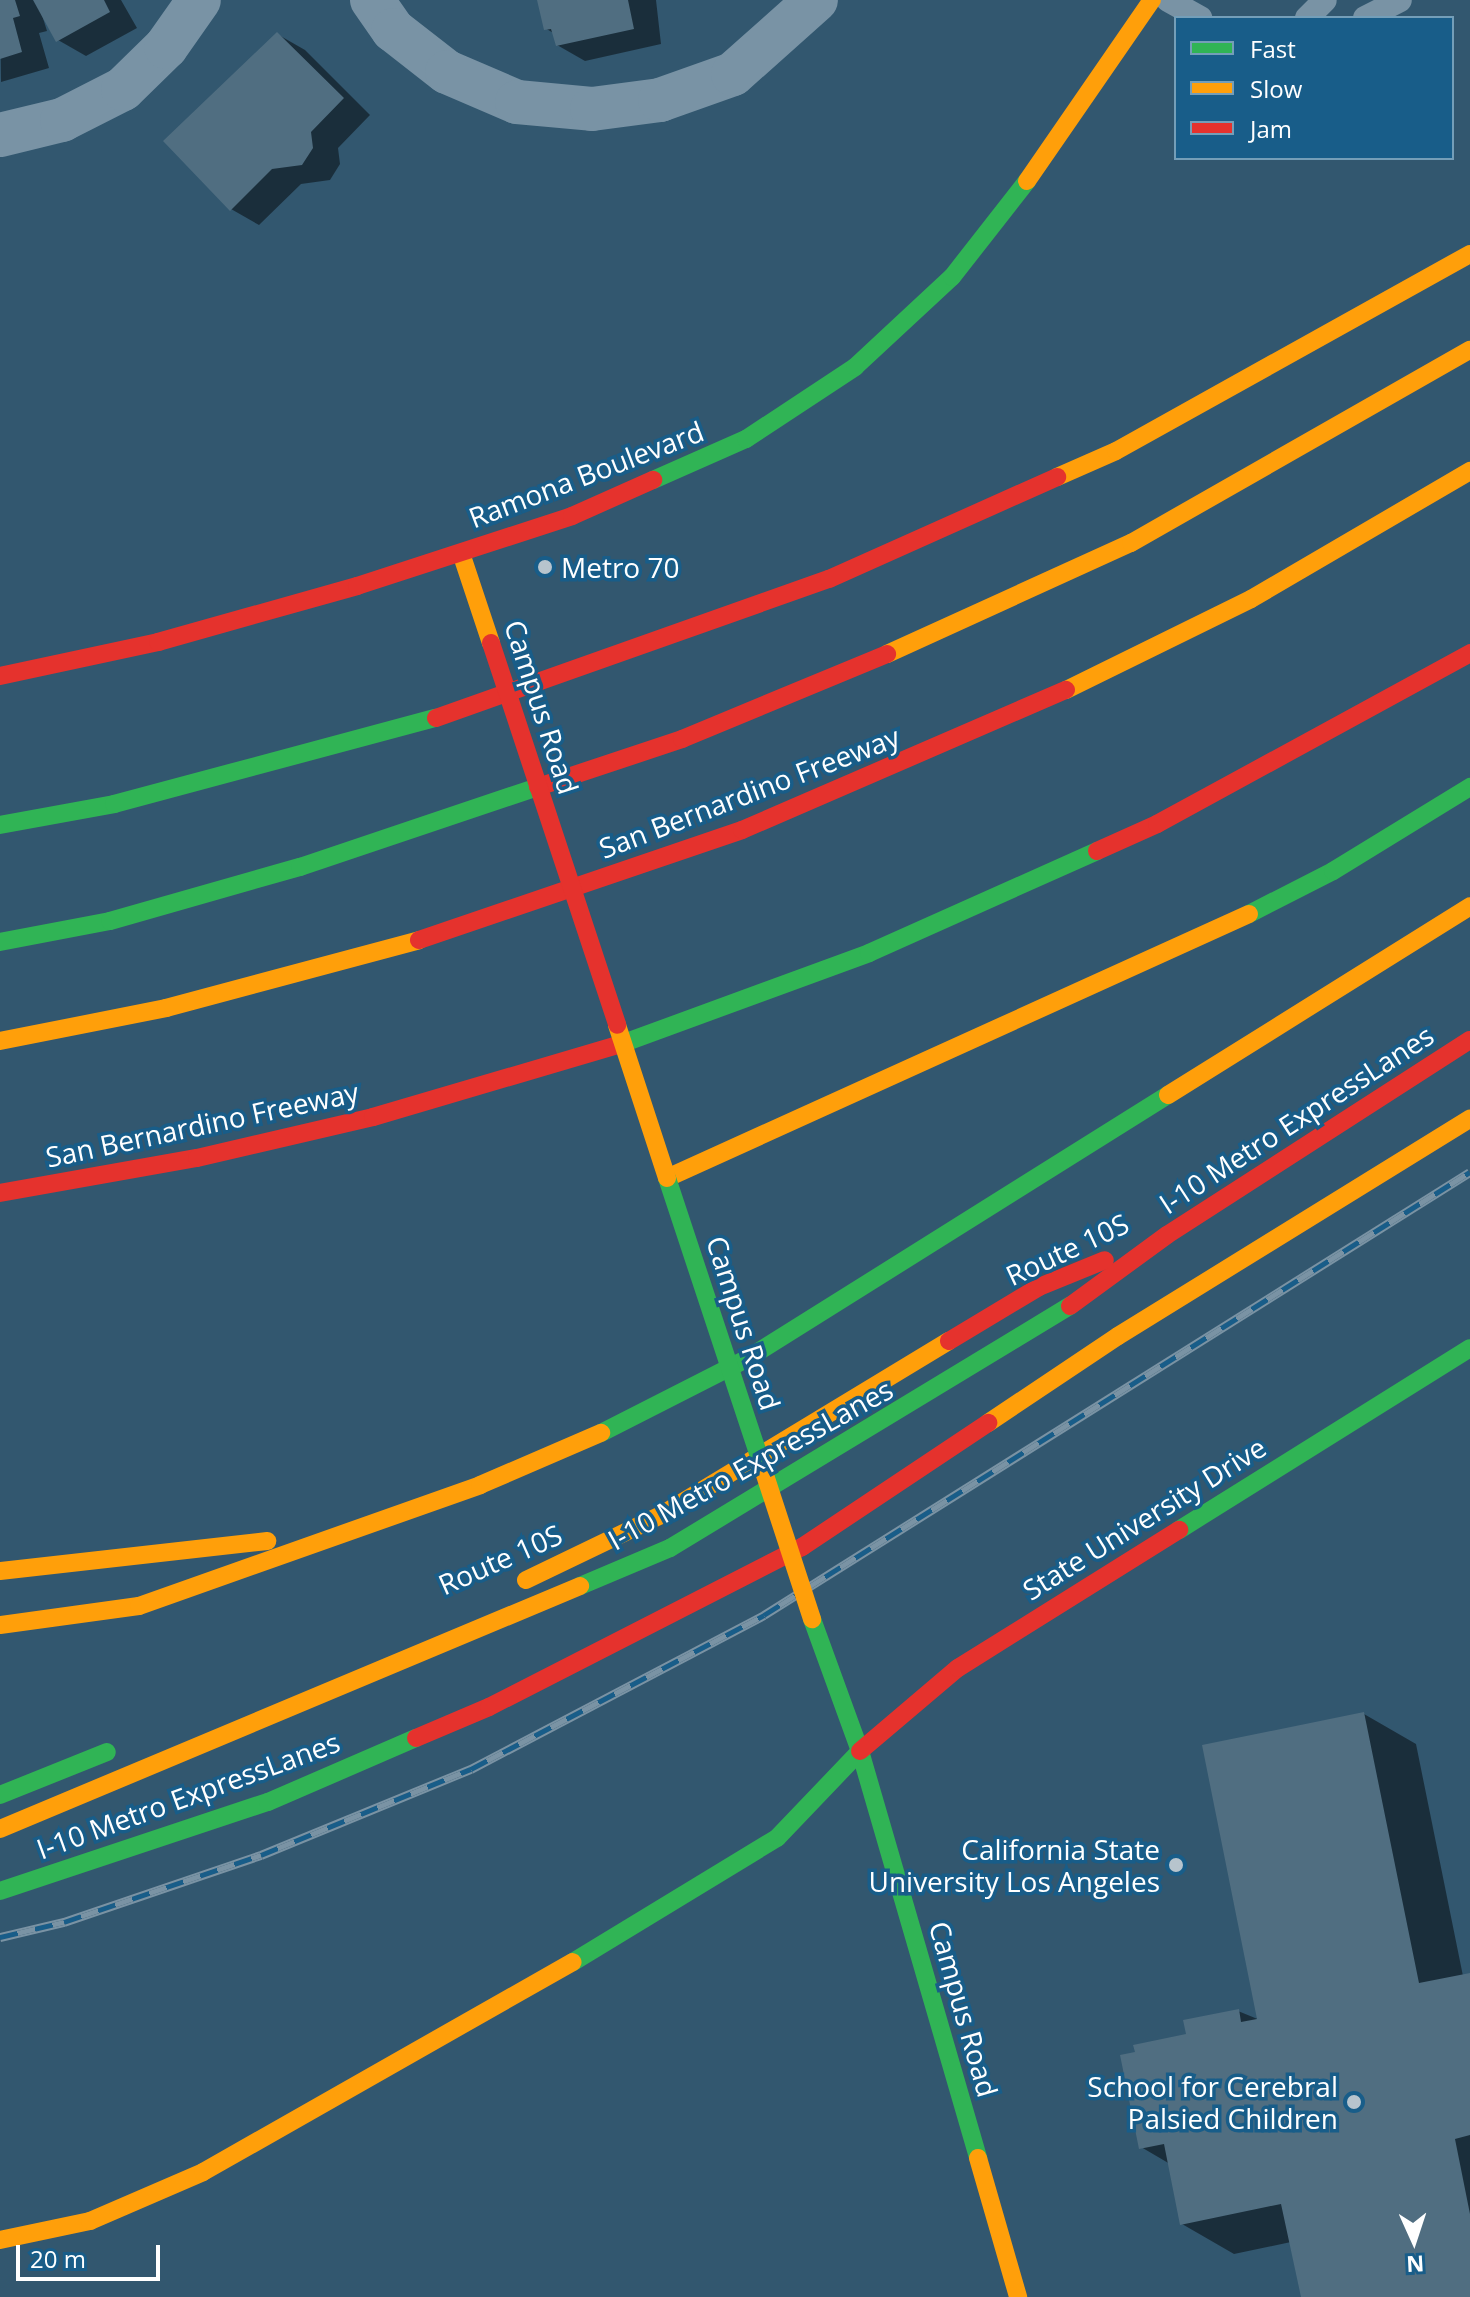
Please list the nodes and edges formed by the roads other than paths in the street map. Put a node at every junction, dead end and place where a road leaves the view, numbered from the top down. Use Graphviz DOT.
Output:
graph roads {
  1 [pos="199,0"];
  2 [pos="372,0"];
  3 [pos="816,0"];
  4 [pos="1152,0"];
  5 [pos="1168,0"];
  6 [pos="1325,0"];
  7 [pos="1400,0"];
  8 [pos="1196,16"];
  9 [pos="1309,16"];
  10 [pos="1369,16"];
  11 [pos="0,135"];
  12 [pos="1470,254"];
  13 [pos="1470,350"];
  14 [pos="1470,471"];
  15 [pos="461,553"];
  16 [pos="1470,653"];
  17 [pos="0,676"];
  18 [pos="1470,787"];
  19 [pos="0,825"];
  20 [pos="1470,906"];
  21 [pos="0,942"];
  22 [pos="1470,1040"];
  23 [pos="0,1041"];
  24 [pos="1470,1119"];
  25 [pos="667,1178"];
  26 [pos="0,1193"];
  27 [pos="1167,1235"];
  28 [pos="1470,1348"];
  29 [pos="345,1531"];
  30 [pos="0,1571"];
  31 [pos="507,1589"];
  32 [pos="0,1625"];
  33 [pos="132,1742"];
  34 [pos="860,1751"];
  35 [pos="0,1795"];
  36 [pos="0,1829"];
  37 [pos="0,1891"];
  38 [pos="0,2240"];
  39 [pos="1018,2297"];
  1 -- 11 [label="street"];
  2 -- 3 [label="street"];
  4 -- 15 [label="main road, Ramona Boulevard"];
  5 -- 8 [label="lane"];
  6 -- 9 [label="lane"];
  7 -- 10 [label="lane"];
  12 -- 19 [label="main road"];
  13 -- 21 [label="main road"];
  14 -- 23 [label="main road, San Bernardino Freeway"];
  15 -- 17 [label="main road, Ramona Boulevard"];
  15 -- 25 [label="main road, Campus Road, bridge"];
  16 -- 26 [label="main road, San Bernardino Freeway"];
  18 -- 25 [label="main road"];
  20 -- 29 [label="main road"];
  22 -- 27 [label="main road, I-10 Metro ExpressLanes"];
  24 -- 37 [label="main road, I-10 Metro ExpressLanes"];
  25 -- 34 [label="main road, Campus Road, bridge"];
  27 -- 31 [label="main road, Route 10S"];
  27 -- 36 [label="main road, I-10 Metro ExpressLanes"];
  28 -- 34 [label="main road, State University Drive"];
  29 -- 30 [label="main road"];
  29 -- 32 [label="main road"];
  33 -- 35 [label="main road"];
  34 -- 38 [label="main road, State University Drive"];
  34 -- 39 [label="main road, Campus Road"];
}
